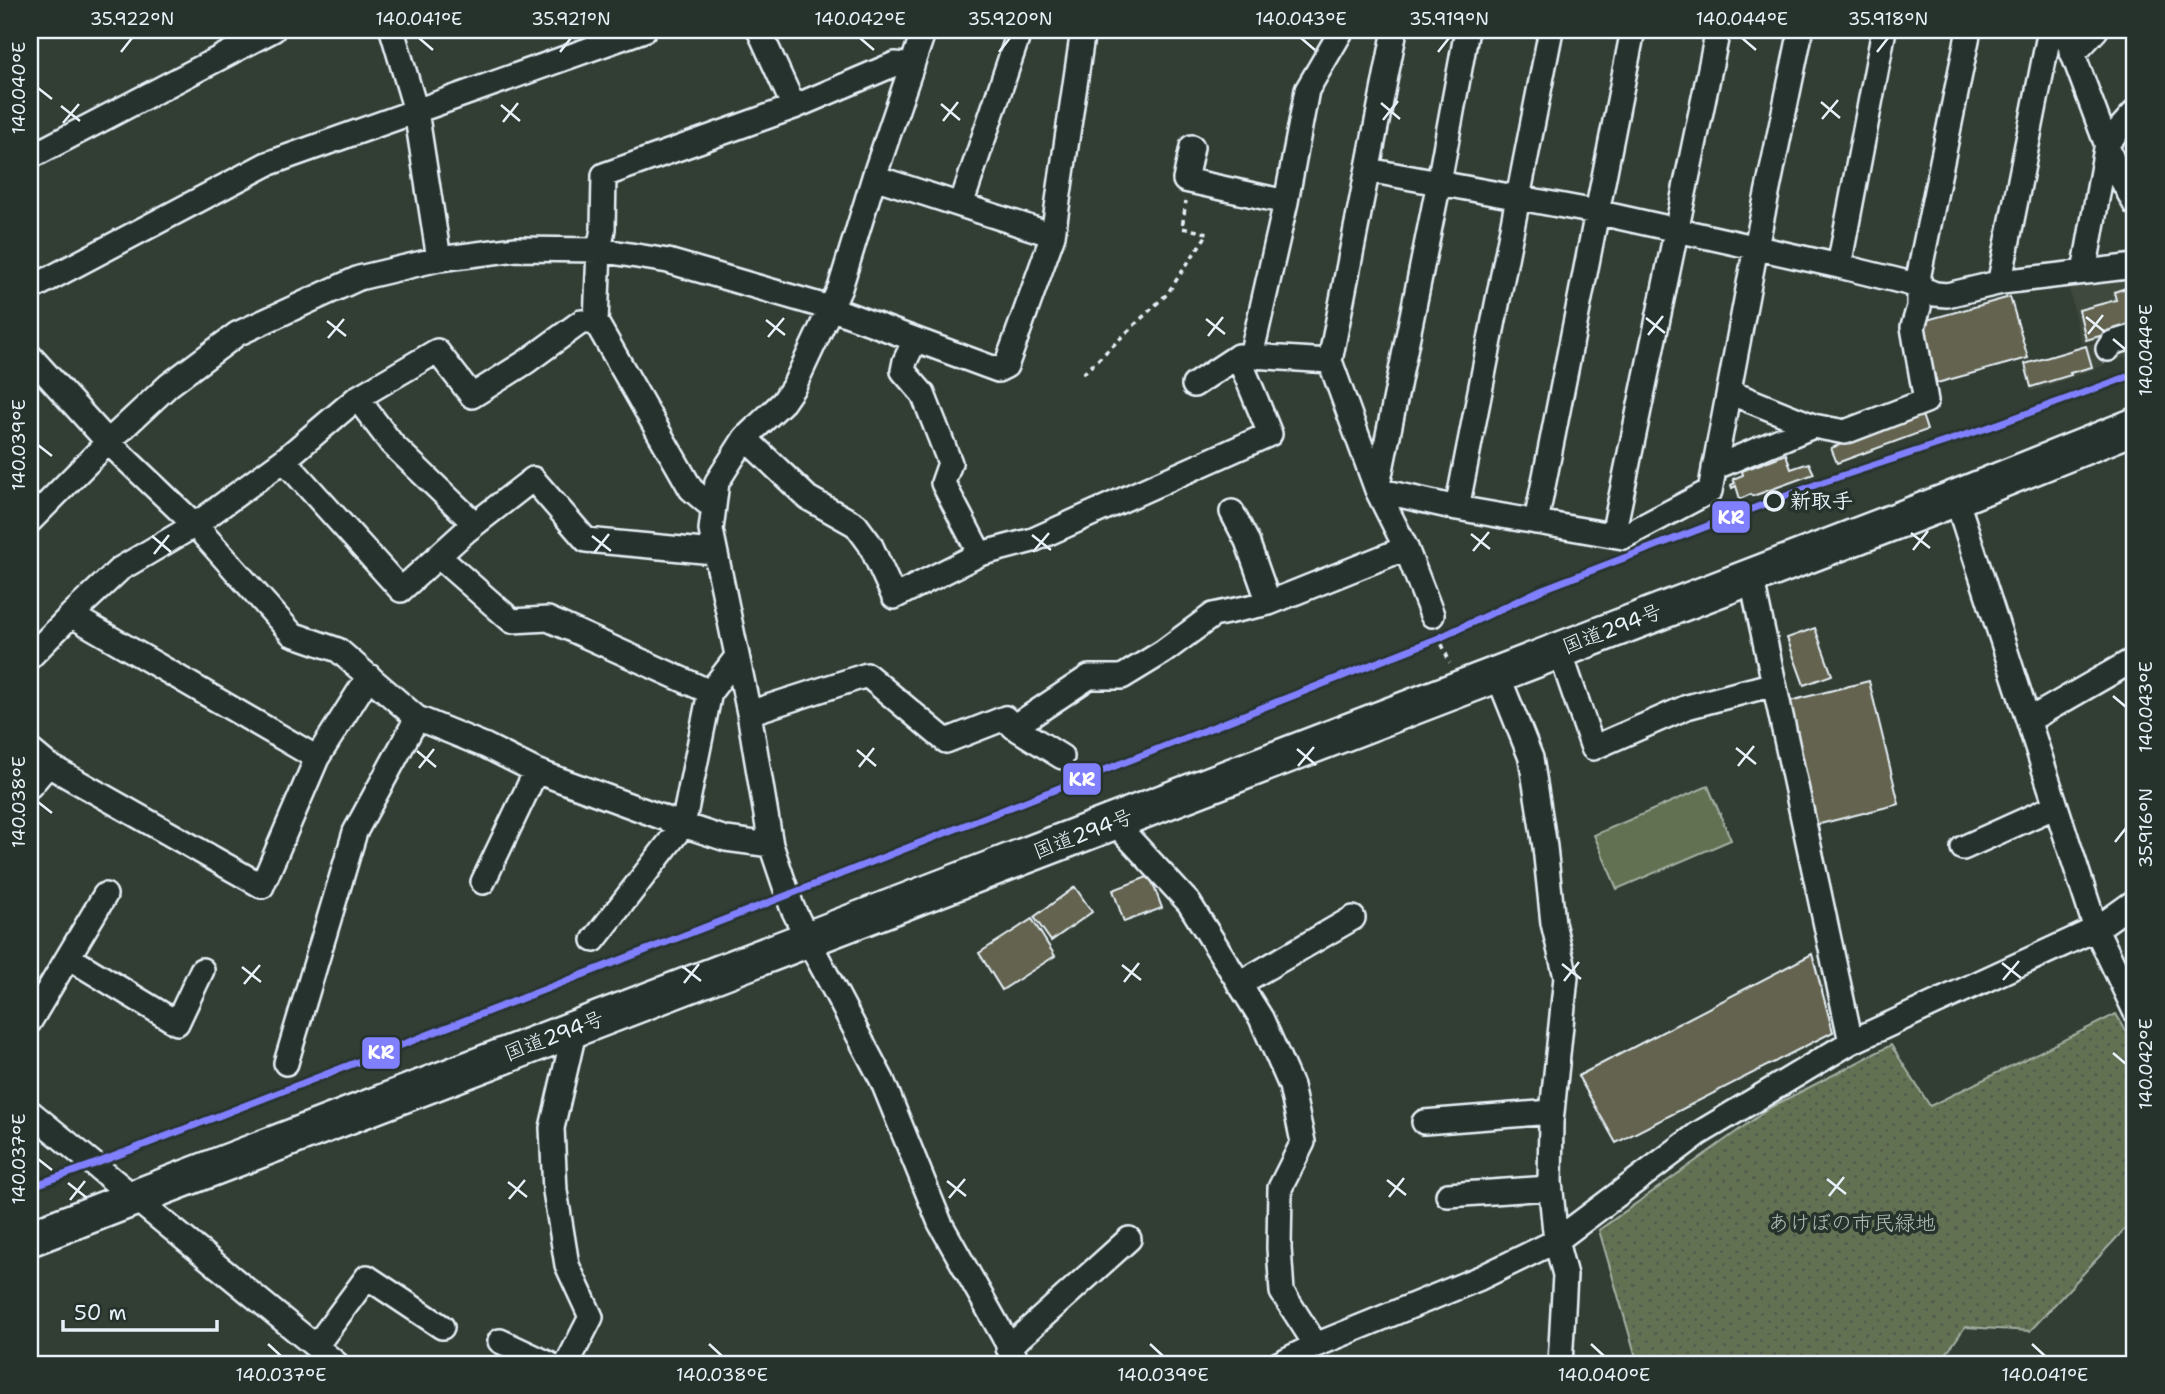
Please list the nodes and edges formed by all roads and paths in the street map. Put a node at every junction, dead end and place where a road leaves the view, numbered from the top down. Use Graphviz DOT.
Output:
graph roads {
  1 [pos="272,30"];
  2 [pos="392,30"];
  3 [pos="644,30"];
  4 [pos="759,30"];
  5 [pos="924,30"];
  6 [pos="1020,30"];
  7 [pos="1083,30"];
  8 [pos="1342,30"];
  9 [pos="1395,30"];
  10 [pos="1551,30"];
  11 [pos="1633,30"];
  12 [pos="1718,30"];
  13 [pos="1801,30"];
  14 [pos="1884,30"];
  15 [pos="1969,30"];
  16 [pos="2050,30"];
  17 [pos="2096,30"];
  18 [pos="1461,31"];
  19 [pos="2067,40"];
  20 [pos="912,66"];
  21 [pos="794,107"];
  22 [pos="416,111"];
  23 [pos="2135,112"];
  24 [pos="2107,143"];
  25 [pos="1192,147"];
  26 [pos="30,157"];
  27 [pos="1368,170"];
  28 [pos="874,177"];
  29 [pos="1439,182"];
  30 [pos="1195,196"];
  31 [pos="1517,198"];
  32 [pos="1286,202"];
  33 [pos="2135,204"];
  34 [pos="961,205"];
  35 [pos="1596,212"];
  36 [pos="1677,231"];
  37 [pos="1053,234"];
  38 [pos="1756,247"];
  39 [pos="599,250"];
  40 [pos="439,259"];
  41 [pos="1839,265"];
  42 [pos="2135,266"];
  43 [pos="2084,272"];
  44 [pos="2002,282"];
  45 [pos="1918,288"];
  46 [pos="30,289"];
  47 [pos="830,308"];
  48 [pos="596,322"];
  49 [pos="2135,336"];
  50 [pos="915,340"];
  51 [pos="2108,349"];
  52 [pos="30,356"];
  53 [pos="1245,356"];
  54 [pos="1330,361"];
  55 [pos="1083,374"];
  56 [pos="1194,385"];
  57 [pos="1728,391"];
  58 [pos="357,398"];
  59 [pos="1814,426"];
  60 [pos="2135,426"];
  61 [pos="745,439"];
  62 [pos="108,442"];
  63 [pos="284,460"];
  64 [pos="1714,468"];
  65 [pos="1377,490"];
  66 [pos="1956,498"];
  67 [pos="713,504"];
  68 [pos="1457,508"];
  69 [pos="1232,512"];
  70 [pos="30,521"];
  71 [pos="1536,522"];
  72 [pos="475,524"];
  73 [pos="195,525"];
  74 [pos="1613,535"];
  75 [pos="1406,548"];
  76 [pos="714,552"];
  77 [pos="980,554"];
  78 [pos="438,556"];
  79 [pos="1751,576"];
  80 [pos="1269,603"];
  81 [pos="71,615"];
  82 [pos="1432,615"];
  83 [pos="1559,649"];
  84 [pos="30,657"];
  85 [pos="736,658"];
  86 [pos="2135,659"];
  87 [pos="1497,673"];
  88 [pos="369,676"];
  89 [pos="1774,684"];
  90 [pos="1460,688"];
  91 [pos="710,692"];
  92 [pos="749,713"];
  93 [pos="417,718"];
  94 [pos="2029,720"];
  95 [pos="1014,727"];
  96 [pos="30,750"];
  97 [pos="317,758"];
  98 [pos="1062,758"];
  99 [pos="48,765"];
  100 [pos="536,771"];
  101 [pos="30,786"];
  102 [pos="2056,806"];
  103 [pos="1114,822"];
  104 [pos="683,825"];
  105 [pos="771,845"];
  106 [pos="1963,848"];
  107 [pos="483,882"];
  108 [pos="105,895"];
  109 [pos="2135,901"];
  110 [pos="1353,918"];
  111 [pos="2096,929"];
  112 [pos="807,939"];
  113 [pos="594,940"];
  114 [pos="68,957"];
  115 [pos="202,970"];
  116 [pos="1239,984"];
  117 [pos="2135,1012"];
  118 [pos="30,1021"];
  119 [pos="575,1028"];
  120 [pos="1851,1042"];
  121 [pos="286,1063"];
  122 [pos="30,1112"];
  123 [pos="1552,1112"];
  124 [pos="1424,1122"];
  125 [pos="1550,1188"];
  126 [pos="1448,1195"];
  127 [pos="135,1199"];
  128 [pos="30,1238"];
  129 [pos="1129,1239"];
  130 [pos="1556,1241"];
  131 [pos="442,1327"];
  132 [pos="500,1341"];
  133 [pos="1316,1345"];
  134 [pos="316,1346"];
  135 [pos="1010,1358"];
  136 [pos="337,1364"];
  137 [pos="549,1364"];
  138 [pos="567,1364"];
  139 [pos="1278,1364"];
  140 [pos="1560,1364"];
  1 -- 26 [label="street"];
  2 -- 22 [label="street"];
  3 -- 22 [label="street"];
  4 -- 21 [label="street"];
  5 -- 20 [label="street"];
  6 -- 34 [label="street"];
  7 -- 37 [label="street"];
  8 -- 32 [label="street"];
  9 -- 27 [label="street"];
  10 -- 31 [label="street"];
  11 -- 35 [label="street"];
  12 -- 36 [label="street"];
  13 -- 38 [label="street"];
  14 -- 41 [label="street"];
  15 -- 45 [label="street"];
  16 -- 44 [label="street"];
  17 -- 19 [label="street"];
  18 -- 29 [label="street"];
  19 -- 24 [label="street"];
  20 -- 21 [label="street"];
  20 -- 28 [label="street"];
  21 -- 39 [label="street"];
  22 -- 40 [label="street"];
  22 -- 46 [label="street"];
  23 -- 24 [label="street"];
  24 -- 33 [label="street"];
  24 -- 43 [label="street"];
  25 -- 30 [label="street"];
  27 -- 29 [label="street"];
  27 -- 54 [label="street"];
  28 -- 34 [label="street"];
  28 -- 47 [label="street"];
  29 -- 31 [label="street"];
  29 -- 65 [label="street"];
  30 -- 32 [label="street"];
  30 -- 55 [label="path"];
  31 -- 35 [label="street"];
  31 -- 68 [label="street"];
  32 -- 53 [label="street"];
  34 -- 37 [label="street"];
  35 -- 36 [label="street"];
  35 -- 71 [label="street"];
  36 -- 38 [label="street"];
  36 -- 74 [label="street"];
  37 -- 50 [label="street"];
  38 -- 41 [label="street"];
  38 -- 57 [label="street"];
  39 -- 40 [label="street"];
  39 -- 47 [label="street"];
  39 -- 48 [label="street"];
  40 -- 62 [label="street"];
  41 -- 45 [label="street"];
  42 -- 43 [label="street"];
  43 -- 44 [label="street"];
  44 -- 45 [label="street"];
  45 -- 59 [label="street"];
  47 -- 50 [label="street"];
  47 -- 61 [label="street"];
  48 -- 58 [label="street"];
  48 -- 67 [label="street"];
  49 -- 51 [label="street"];
  50 -- 77 [label="street"];
  52 -- 62 [label="street"];
  53 -- 54 [label="street"];
  53 -- 56 [label="street"];
  53 -- 77 [label="street"];
  54 -- 65 [label="street"];
  57 -- 59 [label="street"];
  57 -- 64 [label="street"];
  58 -- 63 [label="street"];
  58 -- 72 [label="street"];
  59 -- 64 [label="street"];
  60 -- 66 [label="highway, 国道294号"];
  61 -- 67 [label="street"];
  61 -- 77 [label="street"];
  62 -- 70 [label="street"];
  62 -- 73 [label="street"];
  63 -- 73 [label="street"];
  63 -- 78 [label="street"];
  64 -- 74 [label="street"];
  65 -- 68 [label="street"];
  65 -- 75 [label="street"];
  66 -- 79 [label="highway, 国道294号"];
  66 -- 94 [label="street"];
  67 -- 76 [label="street"];
  68 -- 71 [label="street"];
  69 -- 80 [label="street"];
  71 -- 74 [label="street"];
  72 -- 76 [label="street"];
  72 -- 78 [label="street"];
  73 -- 81 [label="street"];
  73 -- 88 [label="street"];
  75 -- 80 [label="street"];
  75 -- 82 [label="street"];
  76 -- 85 [label="street"];
  78 -- 91 [label="street"];
  79 -- 83 [label="highway, 国道294号"];
  79 -- 89 [label="street"];
  80 -- 95 [label="street"];
  81 -- 84 [label="street"];
  81 -- 97 [label="street"];
  82 -- 90 [label="path"];
  83 -- 87 [label="highway, 国道294号"];
  83 -- 89 [label="street"];
  85 -- 91 [label="street"];
  85 -- 92 [label="street"];
  86 -- 94 [label="street"];
  87 -- 90 [label="highway, 国道294号"];
  87 -- 123 [label="street"];
  88 -- 93 [label="street"];
  88 -- 97 [label="street"];
  89 -- 120 [label="street"];
  90 -- 103 [label="highway, 国道294号"];
  91 -- 104 [label="street"];
  92 -- 95 [label="street"];
  92 -- 105 [label="street"];
  93 -- 100 [label="street"];
  93 -- 121 [label="street"];
  94 -- 102 [label="street"];
  95 -- 98 [label="street"];
  96 -- 99 [label="street"];
  97 -- 99 [label="street"];
  99 -- 101 [label="street"];
  100 -- 104 [label="street"];
  100 -- 107 [label="street"];
  102 -- 106 [label="street"];
  102 -- 111 [label="street"];
  103 -- 112 [label="highway, 国道294号"];
  103 -- 116 [label="street"];
  104 -- 105 [label="street"];
  104 -- 113 [label="street"];
  105 -- 112 [label="street"];
  108 -- 114 [label="street"];
  109 -- 111 [label="street"];
  110 -- 116 [label="street"];
  111 -- 117 [label="street"];
  111 -- 120 [label="street"];
  112 -- 119 [label="highway, 国道294号"];
  112 -- 135 [label="street"];
  114 -- 115 [label="street"];
  114 -- 118 [label="street"];
  116 -- 133 [label="street"];
  119 -- 127 [label="highway, 国道294号"];
  119 -- 138 [label="street"];
  120 -- 130 [label="street"];
  122 -- 127 [label="street"];
  123 -- 124 [label="street"];
  123 -- 125 [label="street"];
  125 -- 126 [label="street"];
  125 -- 130 [label="street"];
  127 -- 128 [label="highway, 国道294号"];
  127 -- 134 [label="street"];
  129 -- 135 [label="street"];
  130 -- 133 [label="street"];
  130 -- 140 [label="street"];
  131 -- 134 [label="street"];
  132 -- 137 [label="street"];
  133 -- 139 [label="street"];
  134 -- 136 [label="street"];
}
